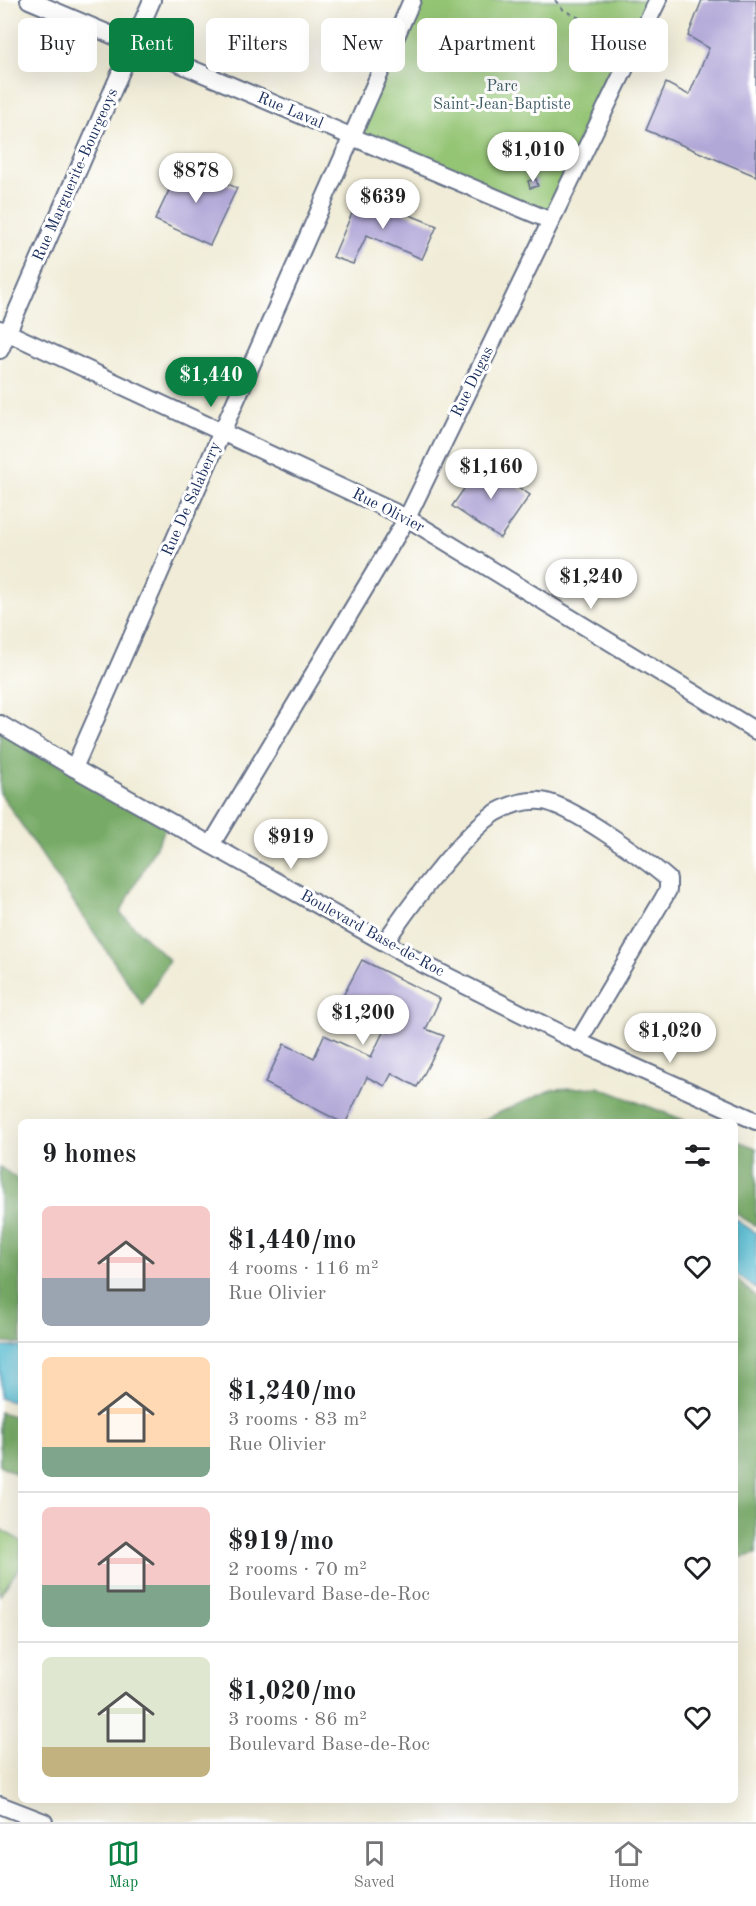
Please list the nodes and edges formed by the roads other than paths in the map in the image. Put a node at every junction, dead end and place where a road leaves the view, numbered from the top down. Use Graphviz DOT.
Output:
graph roads {
  1 [pos="29,0"];
  2 [pos="152,0"];
  3 [pos="412,0"];
  4 [pos="658,0"];
  5 [pos="144,18"];
  6 [pos="109,34"];
  7 [pos="194,70"];
  8 [pos="120,72"];
  9 [pos="352,137"];
  10 [pos="551,221"];
  11 [pos="4,331"];
  12 [pos="0,350"];
  13 [pos="222,432"];
  14 [pos="407,518"];
  15 [pos="0,724"];
  16 [pos="756,731"];
  17 [pos="74,768"];
  18 [pos="212,844"];
  19 [pos="385,942"];
  20 [pos="578,1042"];
  21 [pos="756,1121"];
  22 [pos="0,1804"];
  23 [pos="44,1822"];
  1 -- 6 [label="street, Rue Laval"];
  2 -- 5 [label="street, Rue Marguerite-Bourgeoys"];
  3 -- 9 [label="street, Rue De Salaberry"];
  4 -- 10 [label="street, Rue Dugas"];
  7 -- 9 [label="street, Rue Laval"];
  8 -- 11 [label="street, Rue Marguerite-Bourgeoys"];
  9 -- 10 [label="street, Rue Laval"];
  9 -- 13 [label="street, Rue De Salaberry"];
  10 -- 14 [label="street, Rue Dugas"];
  11 -- 12 [label="street, Rue Marguerite-Bourgeoys"];
  11 -- 13 [label="street, Rue Olivier"];
  13 -- 14 [label="street, Rue Olivier"];
  13 -- 17 [label="street, Rue De Salaberry"];
  14 -- 16 [label="street, Rue Olivier"];
  14 -- 18 [label="street, Rue Dugas"];
  15 -- 17 [label="street, Boulevard Base-de-Roc"];
  17 -- 18 [label="street, Boulevard Base-de-Roc"];
  18 -- 19 [label="street, Boulevard Base-de-Roc"];
  19 -- 20 [label="street, Boulevard Base-de-Roc"];
  19 -- 20 [label="street"];
  20 -- 21 [label="street, Boulevard Base-de-Roc"];
  22 -- 23 [label="street"];
}
